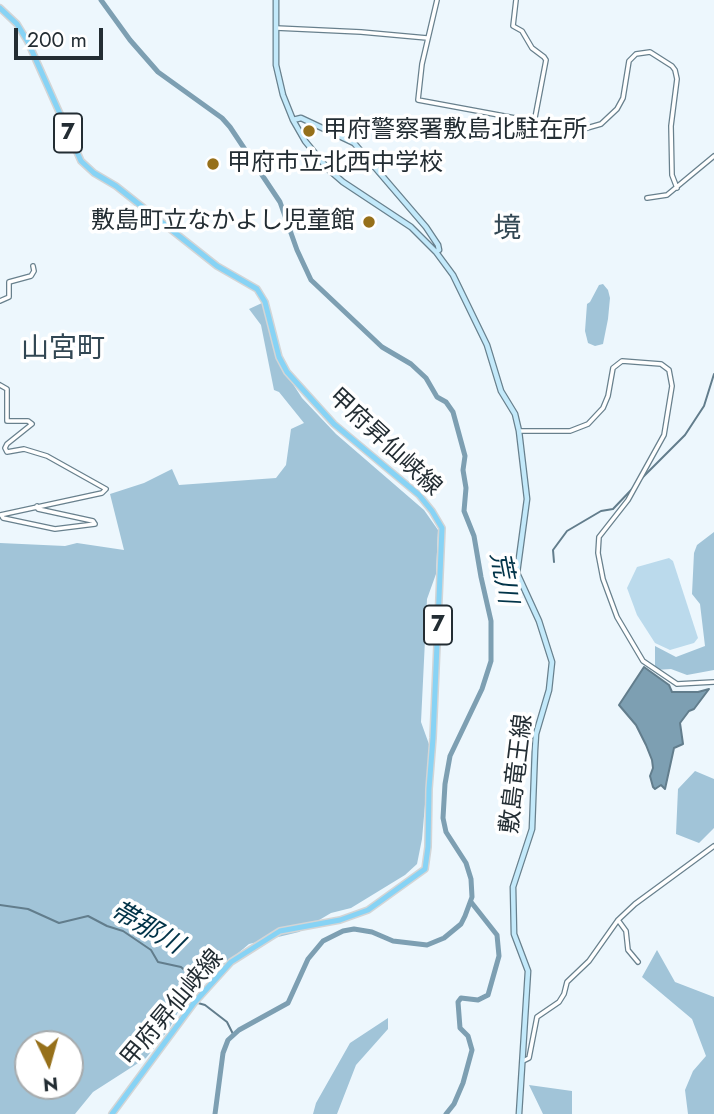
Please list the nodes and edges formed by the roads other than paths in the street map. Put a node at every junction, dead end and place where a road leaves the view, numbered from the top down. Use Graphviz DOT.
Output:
graph roads {
  1 [pos="276,0"];
  2 [pos="437,0"];
  3 [pos="516,0"];
  4 [pos="0,8"];
  5 [pos="275,28"];
  6 [pos="427,38"];
  7 [pos="293,120"];
  8 [pos="534,123"];
  9 [pos="714,156"];
  10 [pos="677,188"];
  11 [pos="647,198"];
  12 [pos="436,252"];
  13 [pos="33,266"];
  14 [pos="0,301"];
  15 [pos="0,385"];
  16 [pos="519,431"];
  17 [pos="37,506"];
  18 [pos="1,515"];
  19 [pos="714,682"];
  20 [pos="714,846"];
  21 [pos="618,920"];
  22 [pos="638,962"];
  23 [pos="523,1061"];
  24 [pos="112,1114"];
  25 [pos="519,1114"];
  1 -- 5 [label="main road, 敷島竜王線"];
  2 -- 6 [label="street"];
  3 -- 8 [label="street"];
  4 -- 24 [label="main road, 甲府昇仙峡線 / 7"];
  5 -- 6 [label="street"];
  5 -- 7 [label="main road, 敷島竜王線"];
  6 -- 8 [label="street"];
  7 -- 12 [label="main road, 敷島竜王線"];
  7 -- 12 [label="main road, 敷島竜王線"];
  8 -- 10 [label="street"];
  9 -- 10 [label="street"];
  10 -- 11 [label="street"];
  12 -- 16 [label="main road, 敷島竜王線"];
  13 -- 14 [label="street"];
  15 -- 17 [label="street"];
  16 -- 19 [label="street"];
  16 -- 23 [label="main road, 敷島竜王線"];
  17 -- 18 [label="street"];
  17 -- 18 [label="street"];
  20 -- 21 [label="street"];
  21 -- 22 [label="street"];
  21 -- 23 [label="street"];
  23 -- 25 [label="main road, 敷島竜王線"];
}
